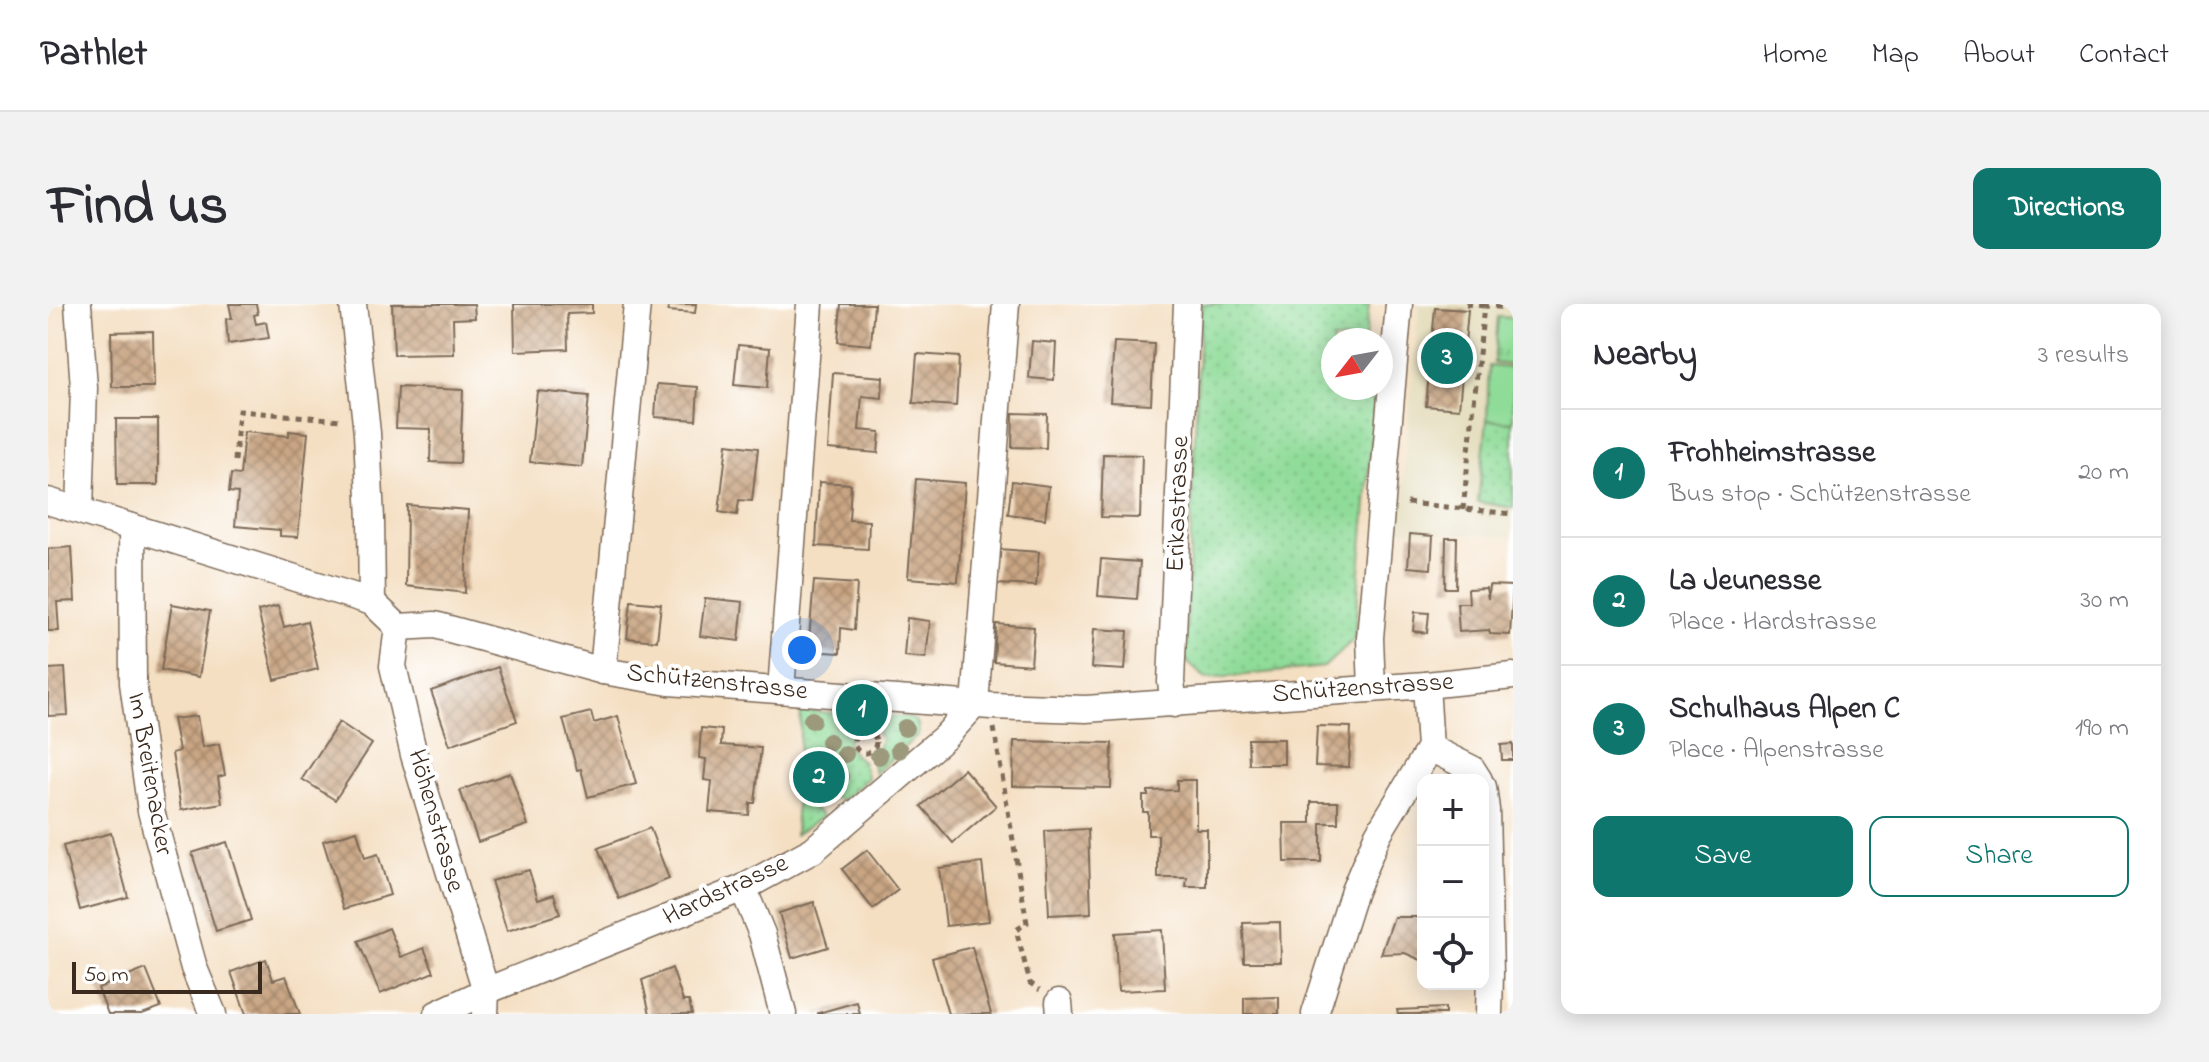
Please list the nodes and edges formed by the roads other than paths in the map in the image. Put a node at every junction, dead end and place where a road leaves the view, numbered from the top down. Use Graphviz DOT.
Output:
graph roads {
  1 [pos="78,304"];
  2 [pos="353,304"];
  3 [pos="637,304"];
  4 [pos="810,304"];
  5 [pos="1006,304"];
  6 [pos="1187,304"];
  7 [pos="1399,304"];
  8 [pos="48,501"];
  9 [pos="80,510"];
  10 [pos="132,527"];
  11 [pos="372,602"];
  12 [pos="398,627"];
  13 [pos="603,671"];
  14 [pos="1513,676"];
  15 [pos="1426,685"];
  16 [pos="1372,689"];
  17 [pos="781,690"];
  18 [pos="975,704"];
  19 [pos="1174,704"];
  20 [pos="1430,748"];
  21 [pos="1475,774"];
  22 [pos="1487,846"];
  23 [pos="743,888"];
  24 [pos="486,1003"];
  25 [pos="213,1014"];
  26 [pos="437,1014"];
  27 [pos="783,1014"];
  28 [pos="1315,1014"];
  29 [pos="1489,1014"];
  1 -- 9 [label="street"];
  2 -- 11 [label="street"];
  3 -- 13 [label="street"];
  4 -- 17 [label="street"];
  5 -- 18 [label="street"];
  6 -- 19 [label="street, Erikastrasse"];
  7 -- 16 [label="street"];
  8 -- 9 [label="street"];
  9 -- 10 [label="street"];
  10 -- 11 [label="street"];
  10 -- 25 [label="street, Im Breitenacker"];
  11 -- 12 [label="street"];
  12 -- 13 [label="street, Schützenstrasse"];
  12 -- 24 [label="street, Höhenstrasse"];
  13 -- 17 [label="street, Schützenstrasse"];
  14 -- 15 [label="street, Schützenstrasse"];
  15 -- 16 [label="street, Schützenstrasse"];
  15 -- 20 [label="street"];
  16 -- 19 [label="street, Schützenstrasse"];
  17 -- 18 [label="street, Schützenstrasse"];
  18 -- 19 [label="street, Schützenstrasse"];
  18 -- 23 [label="street, Hardstrasse"];
  20 -- 21 [label="street"];
  20 -- 28 [label="street"];
  22 -- 29 [label="street"];
  23 -- 24 [label="street, Hardstrasse"];
  23 -- 27 [label="street"];
  24 -- 26 [label="street, Hardstrasse"];
}
